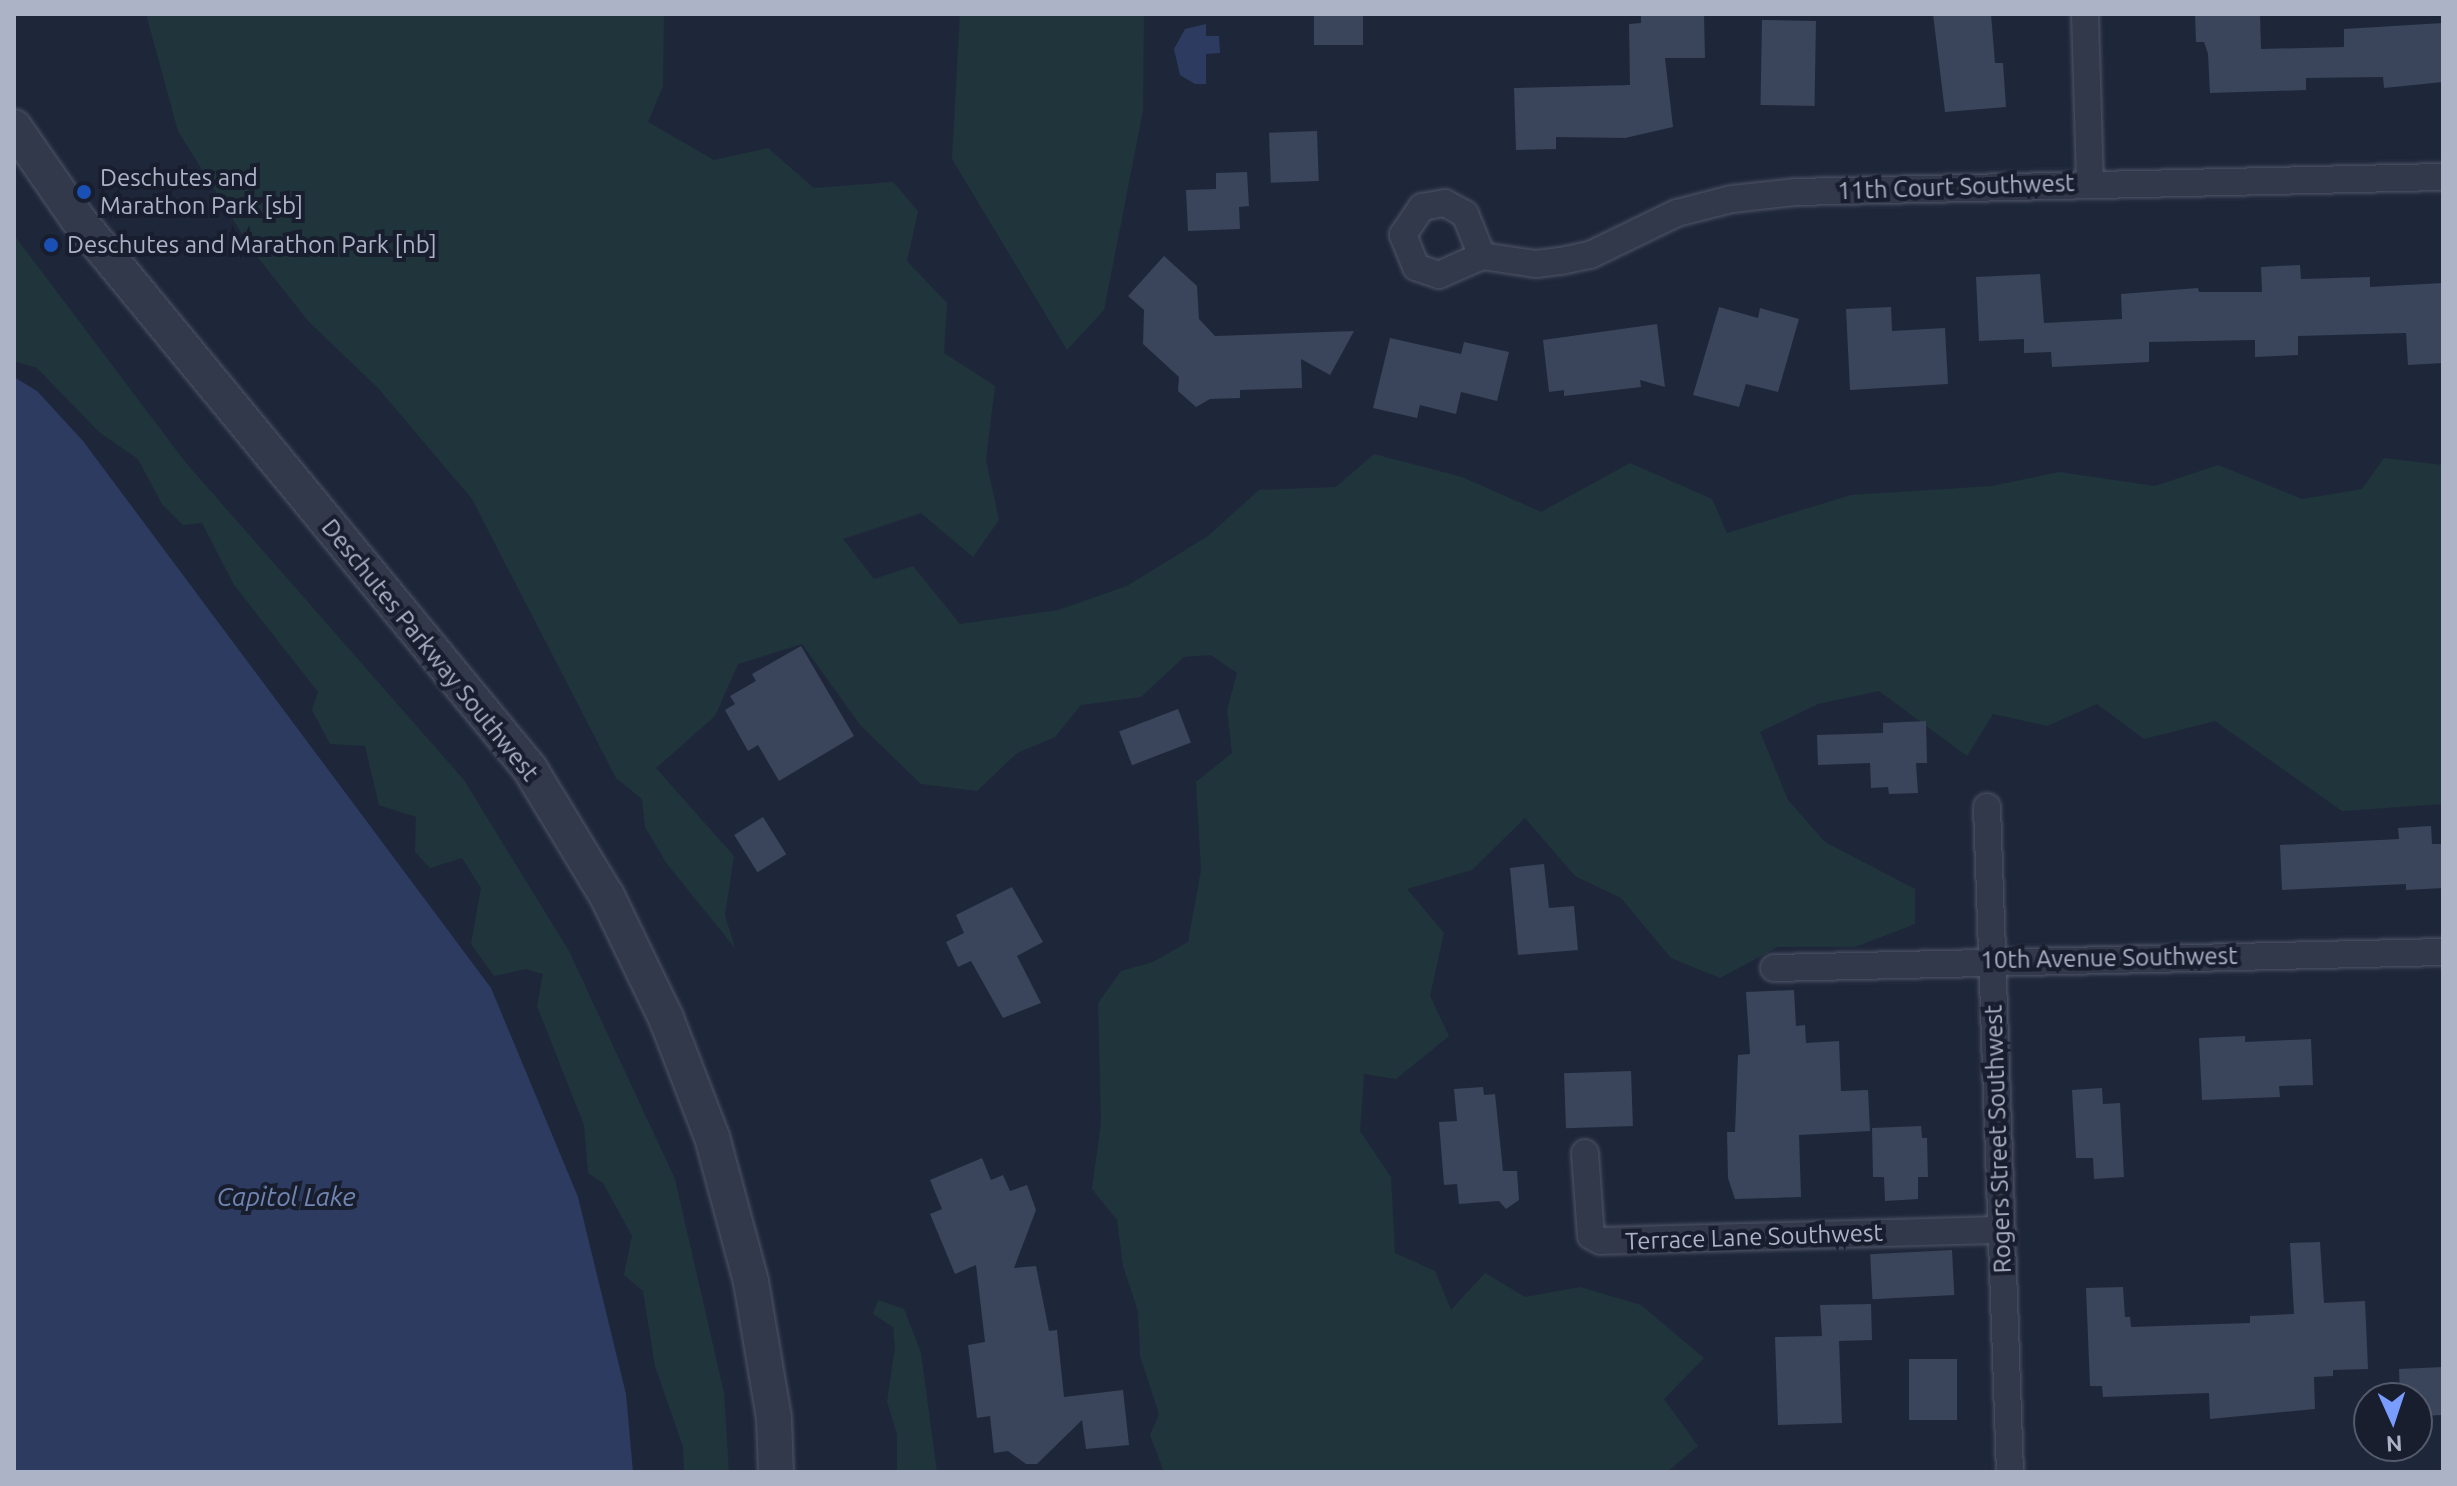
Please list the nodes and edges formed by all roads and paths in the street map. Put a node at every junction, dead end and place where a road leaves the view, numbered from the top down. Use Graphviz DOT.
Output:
graph roads {
  1 [pos="2085,14"];
  2 [pos="14,127"];
  3 [pos="2443,177"];
  4 [pos="2090,181"];
  5 [pos="1482,256"];
  6 [pos="1987,807"];
  7 [pos="2443,952"];
  8 [pos="1991,960"];
  9 [pos="1774,968"];
  10 [pos="1585,1153"];
  11 [pos="2001,1230"];
  12 [pos="776,1472"];
  13 [pos="2010,1472"];
  1 -- 4 [label="street"];
  2 -- 12 [label="street, Deschutes Parkway Southwest"];
  3 -- 4 [label="street, 11th Court Southwest"];
  4 -- 5 [label="street, 11th Court Southwest"];
  6 -- 8 [label="street, Rogers Street Southwest"];
  7 -- 8 [label="street, 10th Avenue Southwest"];
  8 -- 9 [label="street, 10th Avenue Southwest"];
  8 -- 11 [label="street, Rogers Street Southwest"];
  10 -- 11 [label="street, Terrace Lane Southwest"];
  11 -- 13 [label="street, Rogers Street Southwest"];
}
